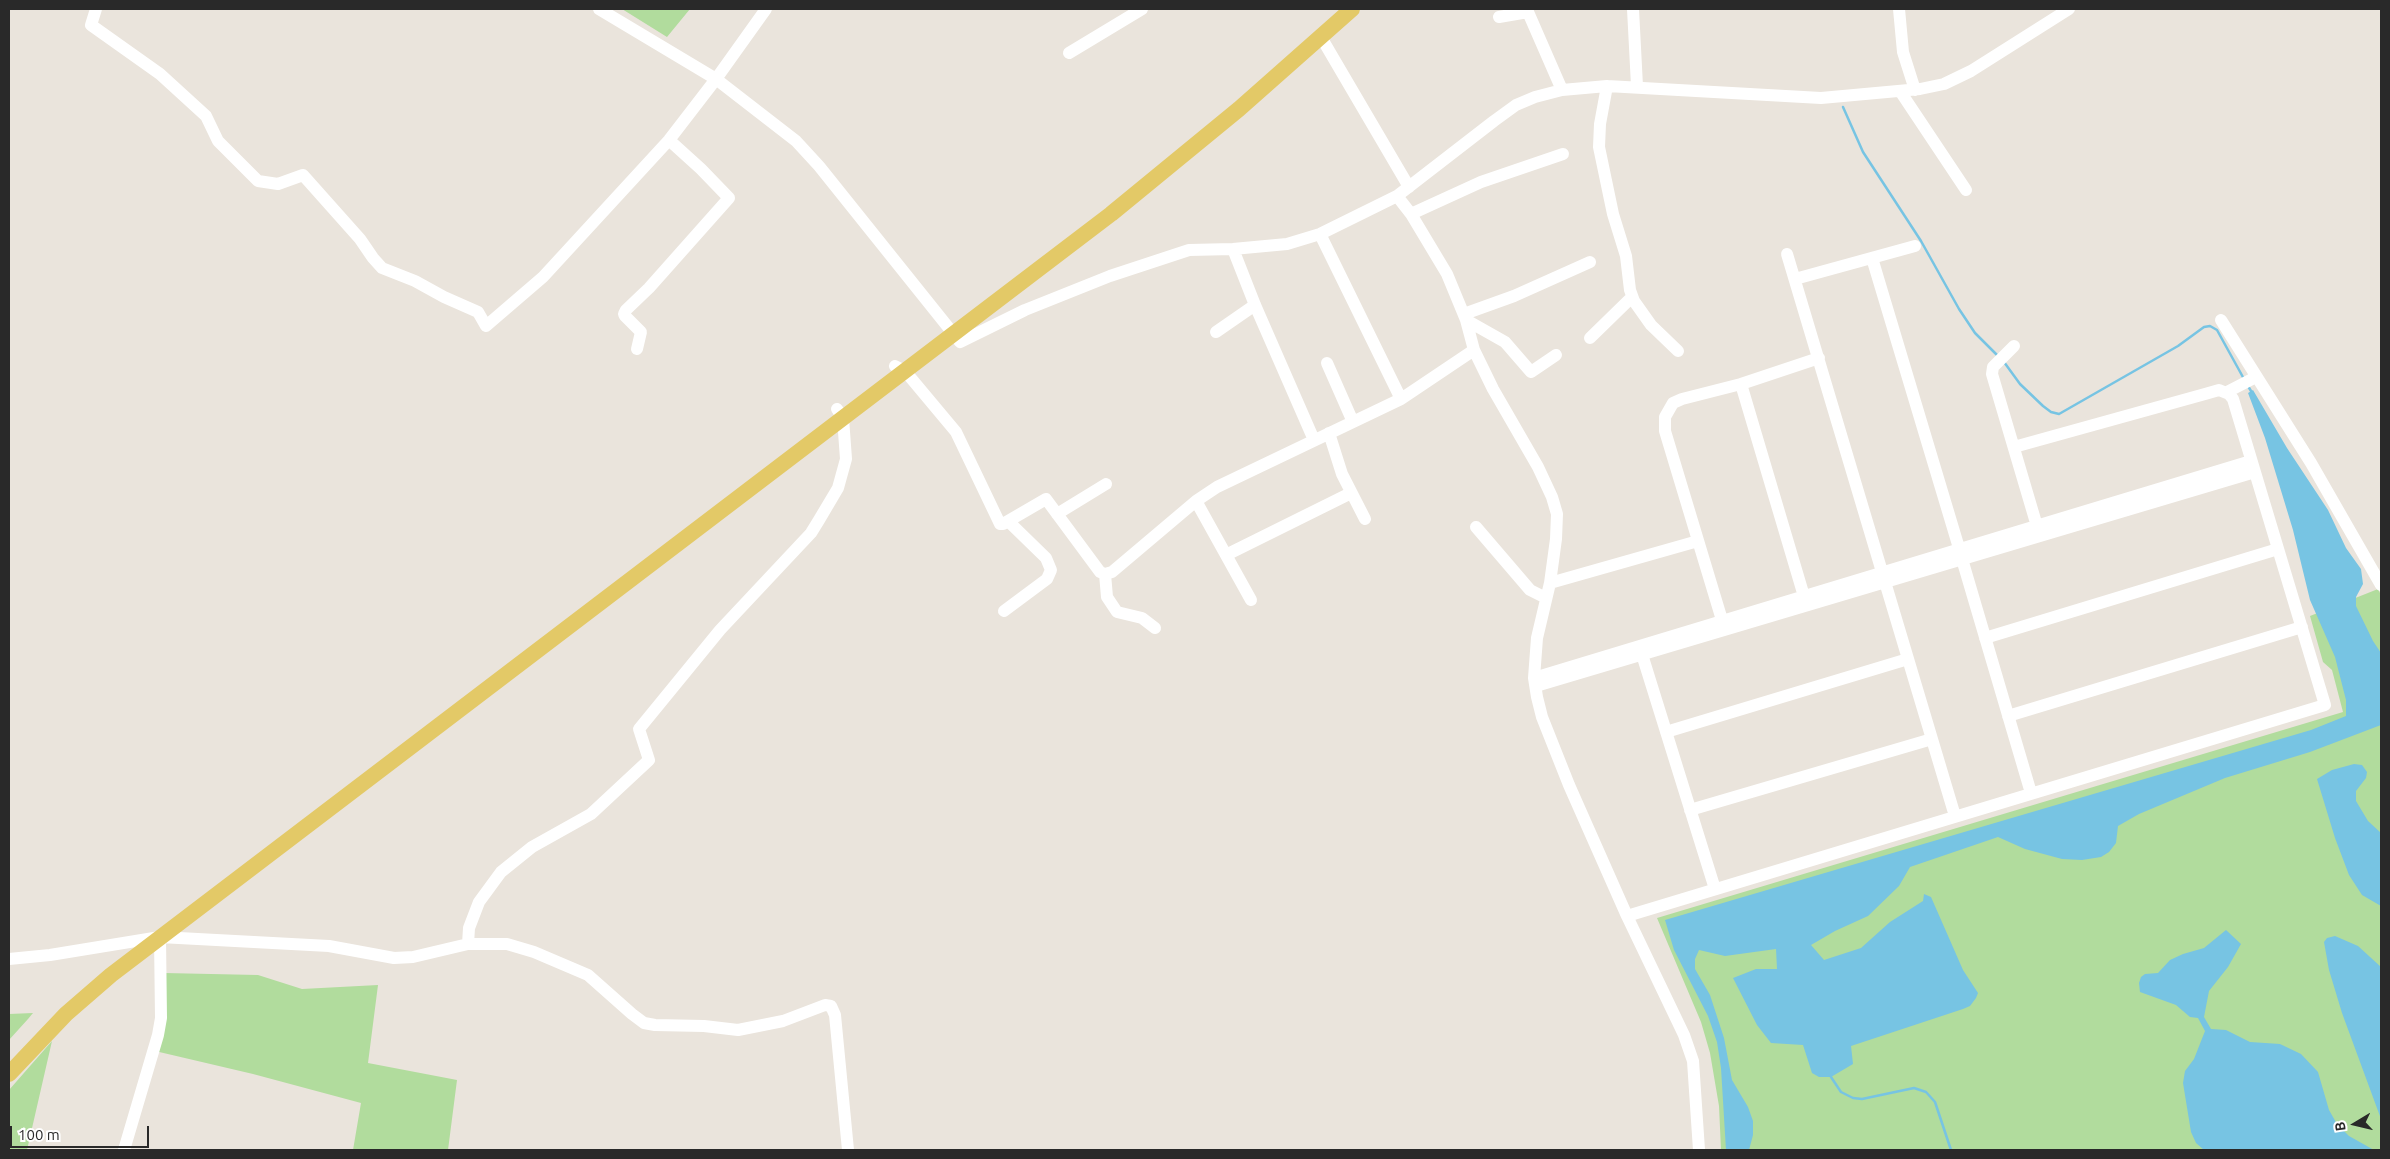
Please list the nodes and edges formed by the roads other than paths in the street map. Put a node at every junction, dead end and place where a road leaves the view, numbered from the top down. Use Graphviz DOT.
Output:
graph roads {
  1 [pos="96,9"];
  2 [pos="599,9"];
  3 [pos="766,9"];
  4 [pos="1142,9"];
  5 [pos="1337,9"];
  6 [pos="1352,9"];
  7 [pos="1633,9"];
  8 [pos="1899,9"];
  9 [pos="2069,9"];
  10 [pos="1499,17"];
  11 [pos="1320,37"];
  12 [pos="1069,53"];
  13 [pos="716,79"];
  14 [pos="1607,86"];
  15 [pos="1637,86"];
  16 [pos="1562,90"];
  17 [pos="1914,90"];
  18 [pos="1900,91"];
  19 [pos="669,140"];
  20 [pos="1563,154"];
  21 [pos="1409,187"];
  22 [pos="1966,190"];
  23 [pos="1397,196"];
  24 [pos="1411,214"];
  25 [pos="1320,234"];
  26 [pos="1915,246"];
  27 [pos="1233,249"];
  28 [pos="1787,254"];
  29 [pos="1872,258"];
  30 [pos="1590,262"];
  31 [pos="1795,279"];
  32 [pos="1632,297"];
  33 [pos="1255,305"];
  34 [pos="1465,317"];
  35 [pos="2221,320"];
  36 [pos="950,330"];
  37 [pos="1216,332"];
  38 [pos="1590,338"];
  39 [pos="637,349"];
  40 [pos="1474,350"];
  41 [pos="1678,351"];
  42 [pos="2006,354"];
  43 [pos="1556,355"];
  44 [pos="1819,358"];
  45 [pos="1327,363"];
  46 [pos="900,368"];
  47 [pos="2253,378"];
  48 [pos="1741,384"];
  49 [pos="2231,390"];
  50 [pos="1401,399"];
  51 [pos="840,413"];
  52 [pos="1353,422"];
  53 [pos="1329,433"];
  54 [pos="1314,440"];
  55 [pos="2014,447"];
  56 [pos="2253,466"];
  57 [pos="1106,484"];
  58 [pos="1351,493"];
  59 [pos="1196,501"];
  60 [pos="1057,514"];
  61 [pos="1365,519"];
  62 [pos="1008,520"];
  63 [pos="1476,527"];
  64 [pos="2038,530"];
  65 [pos="1698,541"];
  66 [pos="2278,549"];
  67 [pos="1960,553"];
  68 [pos="1226,555"];
  69 [pos="1105,574"];
  70 [pos="1884,576"];
  71 [pos="1550,583"];
  72 [pos="2381,585"];
  73 [pos="1546,598"];
  74 [pos="1252,600"];
  75 [pos="1805,600"];
  76 [pos="1004,611"];
  77 [pos="1722,620"];
  78 [pos="2302,627"];
  79 [pos="1155,628"];
  80 [pos="1985,638"];
  81 [pos="1641,650"];
  82 [pos="1908,659"];
  83 [pos="1535,682"];
  84 [pos="2008,716"];
  85 [pos="1666,732"];
  86 [pos="1932,738"];
  87 [pos="2031,793"];
  88 [pos="1690,810"];
  89 [pos="1955,816"];
  90 [pos="1715,889"];
  91 [pos="1627,916"];
  92 [pos="160,937"];
  93 [pos="140,940"];
  94 [pos="468,944"];
  95 [pos="9,959"];
  96 [pos="9,1058"];
  97 [pos="9,1074"];
  98 [pos="124,1150"];
  99 [pos="848,1150"];
  100 [pos="1699,1150"];
  1 -- 19 [label="street"];
  2 -- 13 [label="street"];
  3 -- 13 [label="street"];
  4 -- 12 [label="street"];
  5 -- 36 [label="main road"];
  6 -- 11 [label="main road"];
  7 -- 15 [label="street"];
  8 -- 17 [label="street"];
  9 -- 17 [label="street"];
  10 -- 16 [label="street"];
  11 -- 21 [label="street"];
  11 -- 36 [label="main road"];
  13 -- 19 [label="street"];
  13 -- 36 [label="street"];
  14 -- 15 [label="street"];
  14 -- 16 [label="street"];
  14 -- 32 [label="street"];
  15 -- 18 [label="street"];
  16 -- 21 [label="street"];
  17 -- 18 [label="street"];
  18 -- 22 [label="street"];
  19 -- 39 [label="street"];
  20 -- 24 [label="street"];
  21 -- 23 [label="street"];
  23 -- 24 [label="street"];
  23 -- 25 [label="street"];
  24 -- 34 [label="street"];
  25 -- 27 [label="street"];
  25 -- 50 [label="street"];
  26 -- 29 [label="street"];
  27 -- 33 [label="street"];
  27 -- 36 [label="street"];
  28 -- 31 [label="street"];
  29 -- 31 [label="street"];
  29 -- 67 [label="street"];
  30 -- 34 [label="street"];
  31 -- 44 [label="street"];
  32 -- 38 [label="street"];
  32 -- 41 [label="street"];
  33 -- 37 [label="street"];
  33 -- 54 [label="street"];
  34 -- 40 [label="street"];
  34 -- 43 [label="street"];
  35 -- 47 [label="street"];
  36 -- 46 [label="main road"];
  40 -- 50 [label="street"];
  40 -- 71 [label="street"];
  42 -- 55 [label="street"];
  44 -- 48 [label="street"];
  44 -- 70 [label="street"];
  45 -- 52 [label="street"];
  46 -- 51 [label="main road"];
  46 -- 62 [label="street"];
  47 -- 49 [label="street"];
  47 -- 72 [label="street"];
  48 -- 65 [label="street"];
  48 -- 75 [label="street"];
  49 -- 55 [label="street"];
  49 -- 56 [label="street"];
  50 -- 52 [label="street"];
  51 -- 92 [label="main road"];
  51 -- 93 [label="main road"];
  51 -- 94 [label="street"];
  52 -- 53 [label="street"];
  53 -- 54 [label="street"];
  53 -- 58 [label="street"];
  54 -- 59 [label="street"];
  55 -- 64 [label="street"];
  56 -- 64 [label="street"];
  56 -- 66 [label="street"];
  57 -- 60 [label="street"];
  58 -- 61 [label="street"];
  58 -- 68 [label="street"];
  59 -- 68 [label="street"];
  59 -- 69 [label="street"];
  60 -- 62 [label="street"];
  60 -- 69 [label="street"];
  62 -- 76 [label="street"];
  63 -- 73 [label="street"];
  64 -- 67 [label="street"];
  65 -- 71 [label="street"];
  65 -- 77 [label="street"];
  66 -- 78 [label="street"];
  66 -- 80 [label="street"];
  67 -- 70 [label="street"];
  67 -- 80 [label="street"];
  68 -- 74 [label="street"];
  69 -- 79 [label="street"];
  70 -- 75 [label="street"];
  70 -- 82 [label="street"];
  71 -- 73 [label="street"];
  73 -- 83 [label="street"];
  75 -- 77 [label="street"];
  75 -- 81 [label="street"];
  77 -- 81 [label="street"];
  78 -- 84 [label="street"];
  78 -- 87 [label="street"];
  80 -- 84 [label="street"];
  81 -- 83 [label="street"];
  81 -- 85 [label="street"];
  82 -- 85 [label="street"];
  82 -- 86 [label="street"];
  83 -- 91 [label="street"];
  84 -- 87 [label="street"];
  85 -- 88 [label="street"];
  86 -- 88 [label="street"];
  86 -- 89 [label="street"];
  87 -- 89 [label="street"];
  88 -- 90 [label="street"];
  89 -- 90 [label="street"];
  90 -- 91 [label="street"];
  91 -- 100 [label="street"];
  92 -- 93 [label="street"];
  92 -- 94 [label="street"];
  92 -- 97 [label="main road"];
  92 -- 98 [label="street"];
  93 -- 95 [label="street"];
  93 -- 96 [label="main road"];
  94 -- 99 [label="street"];
}
